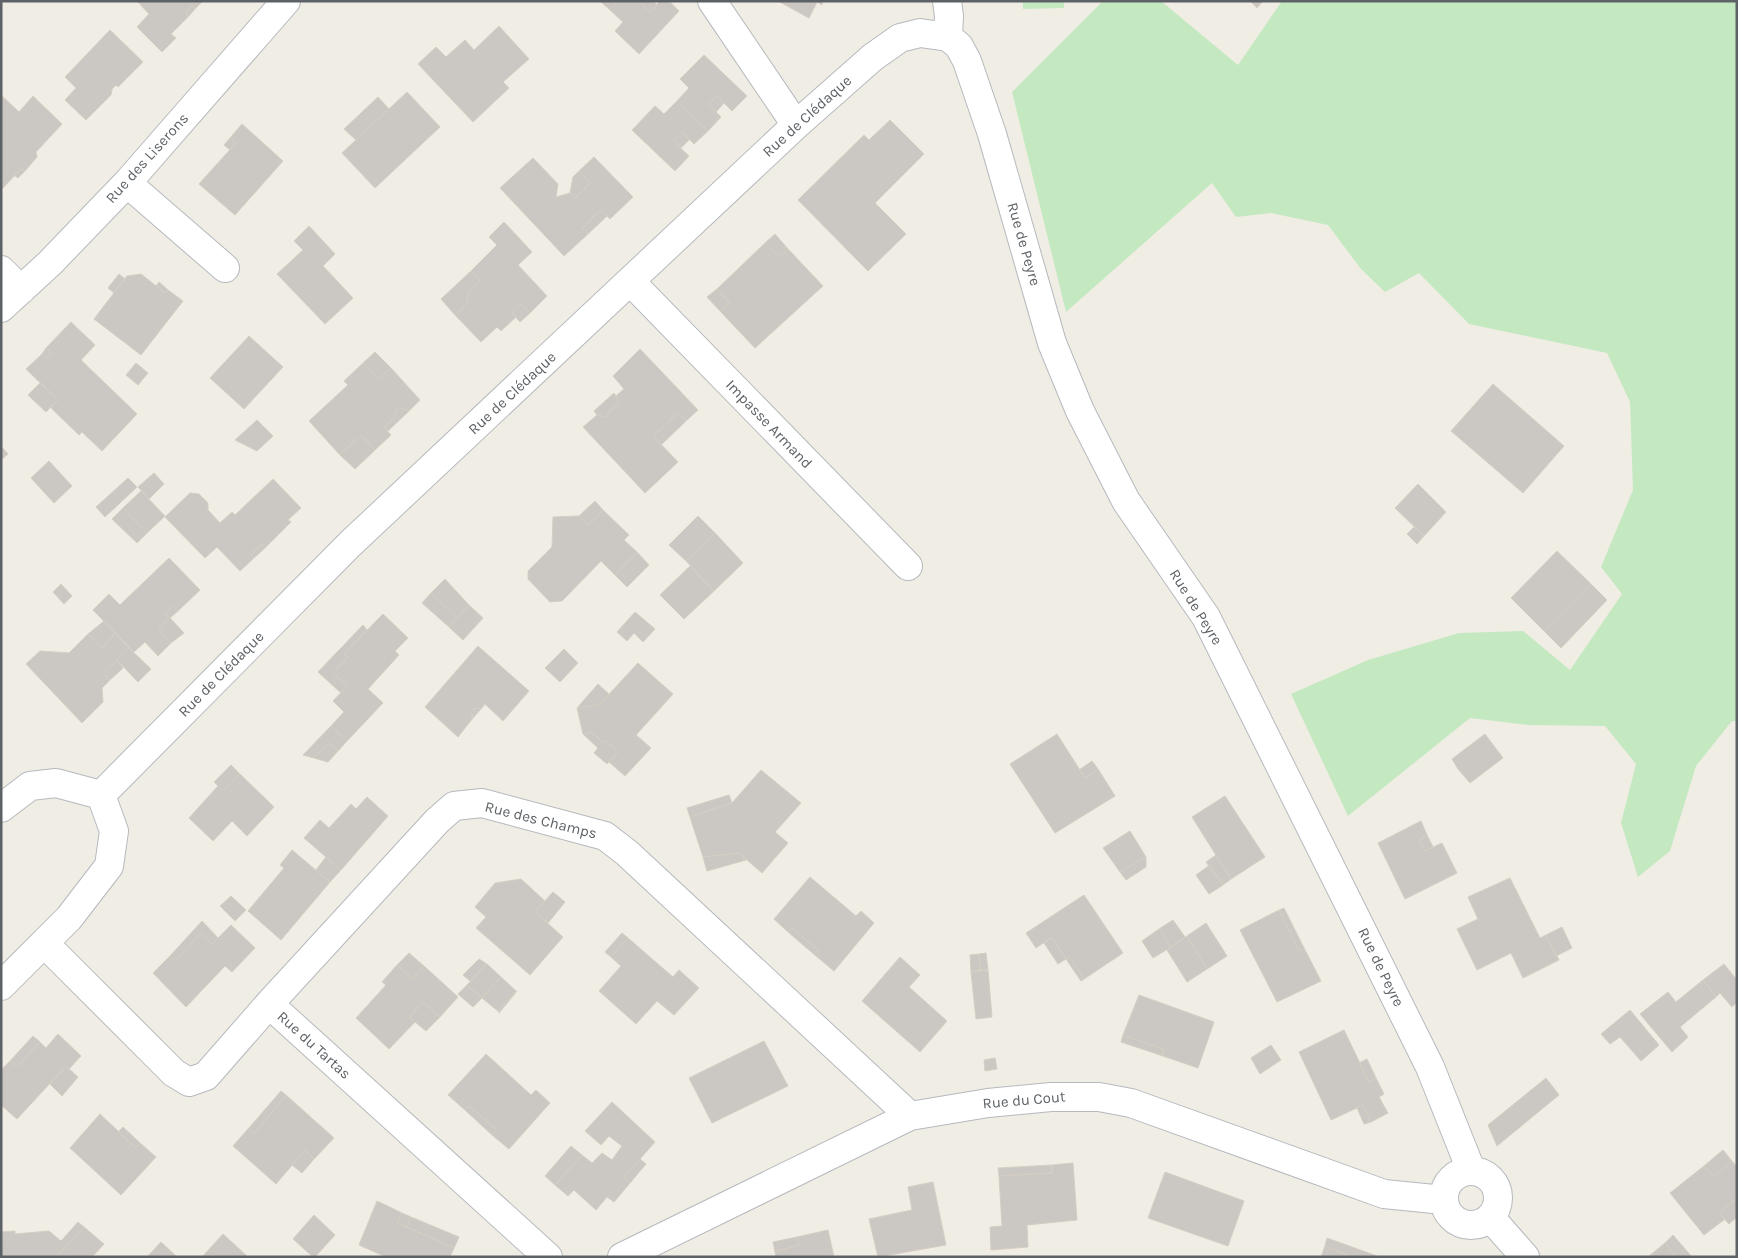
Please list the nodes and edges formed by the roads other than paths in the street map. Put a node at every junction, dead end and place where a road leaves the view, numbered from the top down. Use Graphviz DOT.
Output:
graph roads {
  1 [pos="286,1"];
  2 [pos="712,1"];
  3 [pos="947,1"];
  4 [pos="948,37"];
  5 [pos="796,125"];
  6 [pos="127,183"];
  7 [pos="225,268"];
  8 [pos="1,270"];
  9 [pos="630,281"];
  10 [pos="21,290"];
  11 [pos="1,308"];
  12 [pos="908,566"];
  13 [pos="100,795"];
  14 [pos="1,808"];
  15 [pos="45,944"];
  16 [pos="1,986"];
  17 [pos="269,1004"];
  18 [pos="910,1116"];
  19 [pos="1471,1170"];
  20 [pos="1444,1200"];
  21 [pos="1490,1216"];
  22 [pos="548,1257"];
  23 [pos="622,1257"];
  24 [pos="1525,1257"];
  1 -- 6 [label="street, Rue des Liserons"];
  2 -- 5 [label="street"];
  3 -- 4 [label="street"];
  4 -- 5 [label="street, Rue de Clédaque"];
  4 -- 19 [label="street, Rue de Peyre"];
  5 -- 9 [label="street, Rue de Clédaque"];
  6 -- 7 [label="street"];
  6 -- 10 [label="street, Rue des Liserons"];
  8 -- 10 [label="street"];
  9 -- 12 [label="street, Impasse Armand"];
  9 -- 13 [label="street, Rue de Clédaque"];
  10 -- 11 [label="street, Rue des Liserons"];
  13 -- 14 [label="street"];
  13 -- 15 [label="street"];
  15 -- 16 [label="street"];
  15 -- 17 [label="street, Rue du Tartas"];
  17 -- 18 [label="street, Rue des Champs"];
  17 -- 22 [label="street, Rue du Tartas"];
  18 -- 20 [label="street, Rue du Cout"];
  18 -- 23 [label="street, Rue du Cout"];
  19 -- 20 [label="street"];
  19 -- 21 [label="street"];
  20 -- 21 [label="street"];
  21 -- 24 [label="street"];
}
